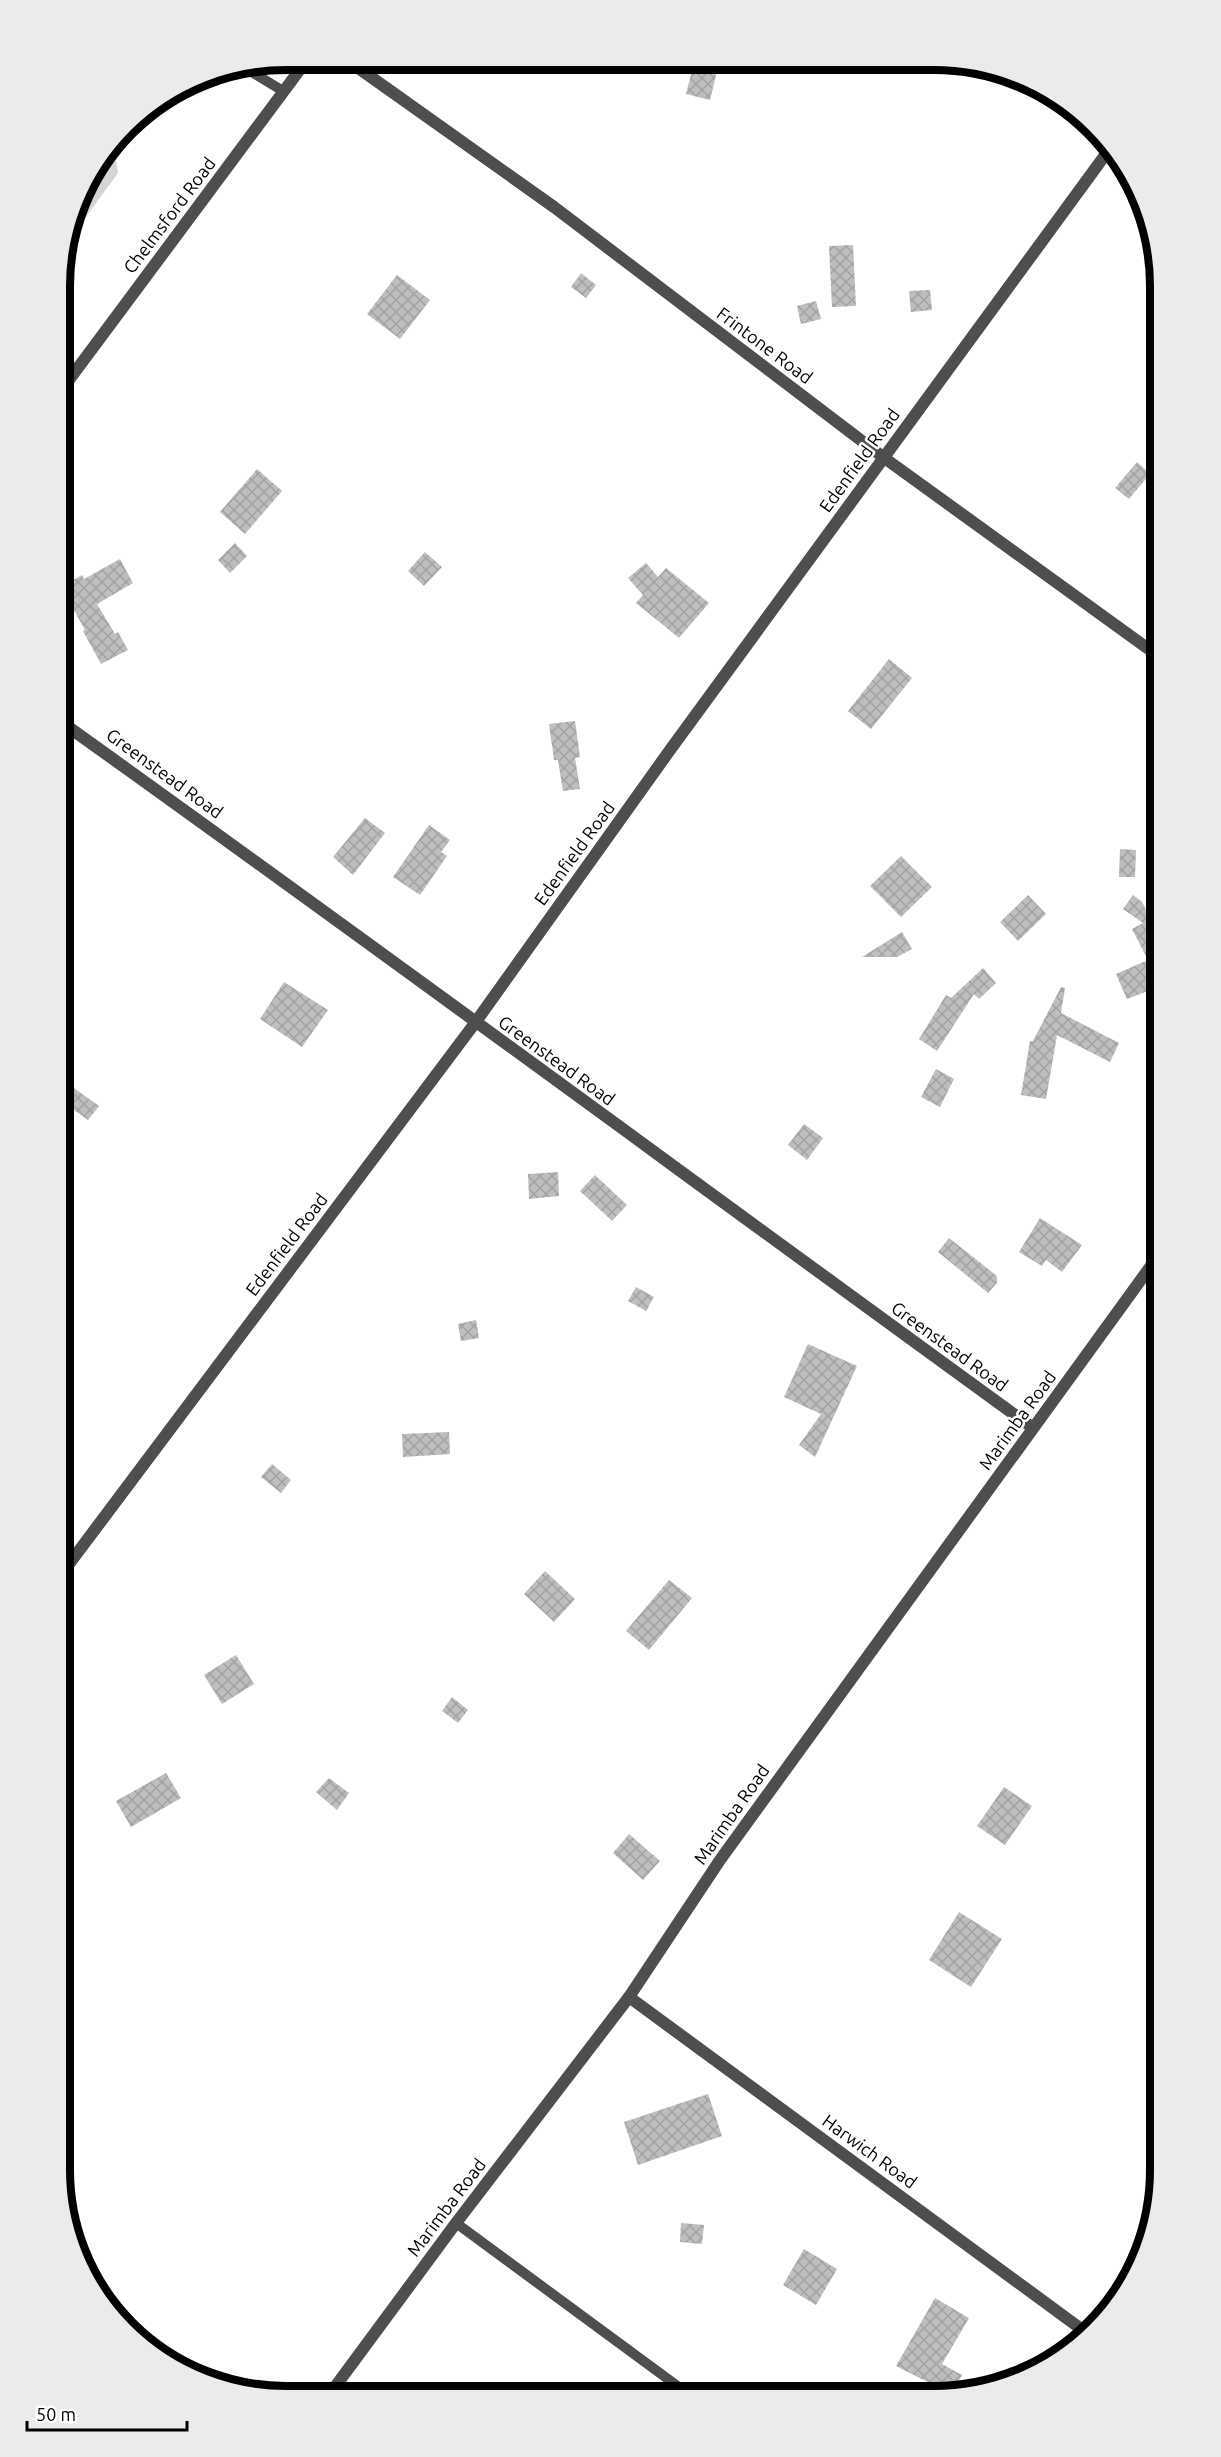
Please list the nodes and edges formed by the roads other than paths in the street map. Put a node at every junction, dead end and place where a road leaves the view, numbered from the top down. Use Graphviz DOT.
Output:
graph roads {
  1 [pos="299,70"];
  2 [pos="360,70"];
  3 [pos="253,73"];
  4 [pos="283,91"];
  5 [pos="1106,154"];
  6 [pos="70,379"];
  7 [pos="883,457"];
  8 [pos="1150,650"];
  9 [pos="70,728"];
  10 [pos="475,1023"];
  11 [pos="1150,1267"];
  12 [pos="1033,1428"];
  13 [pos="70,1563"];
  14 [pos="629,1997"];
  15 [pos="456,2223"];
  16 [pos="1081,2329"];
  17 [pos="336,2386"];
  18 [pos="677,2386"];
  1 -- 4 [label="street, Chelmsford Road"];
  2 -- 7 [label="street, Frintone Road"];
  3 -- 4 [label="lane"];
  4 -- 6 [label="street, Chelmsford Road"];
  5 -- 7 [label="street, Edenfield Road"];
  7 -- 8 [label="street, Frintone Road"];
  7 -- 10 [label="street, Edenfield Road"];
  9 -- 10 [label="street, Greenstead Road"];
  10 -- 12 [label="street, Greenstead Road"];
  10 -- 13 [label="street, Edenfield Road"];
  11 -- 12 [label="street, Marimba Road"];
  12 -- 14 [label="street, Marimba Road"];
  14 -- 15 [label="street, Marimba Road"];
  14 -- 16 [label="street, Harwich Road"];
  15 -- 17 [label="street, Marimba Road"];
  15 -- 18 [label="lane"];
}
